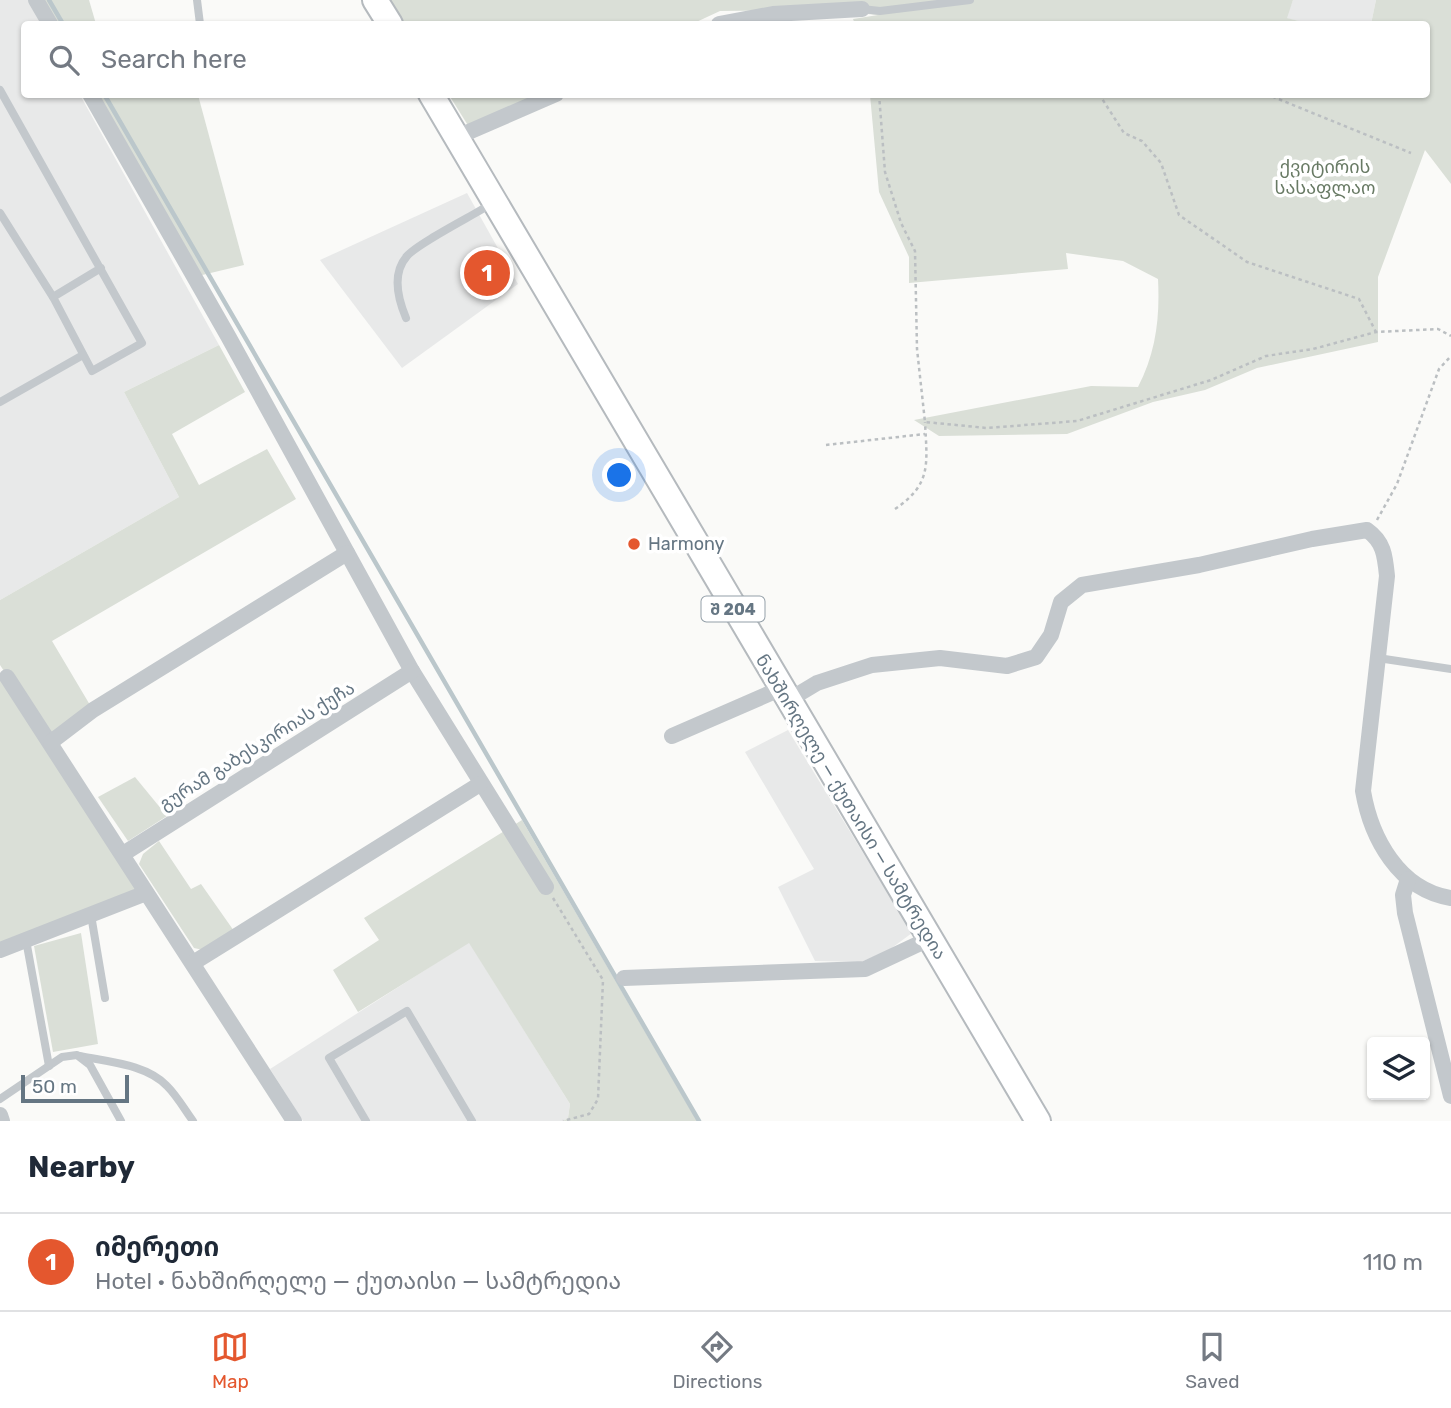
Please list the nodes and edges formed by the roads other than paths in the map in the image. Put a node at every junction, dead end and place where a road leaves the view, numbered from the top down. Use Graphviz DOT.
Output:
graph roads {
  1 [pos="36,0"];
  2 [pos="197,0"];
  3 [pos="375,0"];
  4 [pos="970,0"];
  5 [pos="827,5"];
  6 [pos="862,9"];
  7 [pos="48,21"];
  8 [pos="200,21"];
  9 [pos="388,21"];
  10 [pos="735,21"];
  11 [pos="0,90"];
  12 [pos="92,98"];
  13 [pos="433,98"];
  14 [pos="547,98"];
  15 [pos="457,137"];
  16 [pos="494,202"];
  17 [pos="0,213"];
  18 [pos="101,268"];
  19 [pos="53,298"];
  20 [pos="406,318"];
  21 [pos="83,355"];
  22 [pos="0,402"];
  23 [pos="347,553"];
  24 [pos="1378,658"];
  25 [pos="1451,669"];
  26 [pos="412,671"];
  27 [pos="7,677"];
  28 [pos="784,695"];
  29 [pos="672,736"];
  30 [pos="51,742"];
  31 [pos="480,784"];
  32 [pos="123,855"];
  33 [pos="1408,878"];
  34 [pos="546,887"];
  35 [pos="146,893"];
  36 [pos="1451,898"];
  37 [pos="91,915"];
  38 [pos="929,939"];
  39 [pos="26,940"];
  40 [pos="0,950"];
  41 [pos="193,963"];
  42 [pos="617,979"];
  43 [pos="105,998"];
  44 [pos="77,1055"];
  45 [pos="49,1066"];
  46 [pos="1451,1096"];
  47 [pos="0,1099"];
  48 [pos="0,1115"];
  49 [pos="2,1121"];
  50 [pos="121,1121"];
  51 [pos="193,1121"];
  52 [pos="294,1121"];
  53 [pos="366,1121"];
  54 [pos="472,1121"];
  55 [pos="1038,1121"];
  1 -- 7 [label="street"];
  2 -- 8 [label="lane"];
  3 -- 9 [label="main road"];
  4 -- 6 [label="lane"];
  5 -- 6 [label="street"];
  5 -- 10 [label="street"];
  11 -- 18 [label="lane"];
  12 -- 23 [label="street"];
  13 -- 15 [label="main road, ნახშირღელე — ქუთაისი — სამტრედია / შ 204"];
  14 -- 15 [label="street"];
  15 -- 16 [label="main road, ნახშირღელე — ქუთაისი — სამტრედია / შ 204"];
  16 -- 20 [label="lane"];
  16 -- 28 [label="main road, ნახშირღელე — ქუთაისი — სამტრედია / შ 204"];
  17 -- 19 [label="lane"];
  18 -- 19 [label="lane"];
  18 -- 21 [label="lane"];
  19 -- 21 [label="lane"];
  21 -- 22 [label="lane"];
  23 -- 26 [label="street"];
  23 -- 30 [label="street"];
  24 -- 25 [label="lane"];
  24 -- 28 [label="street"];
  24 -- 33 [label="street"];
  26 -- 31 [label="street"];
  26 -- 32 [label="street, გურამ გაბესკირიას ქუჩა"];
  27 -- 30 [label="street"];
  28 -- 29 [label="street"];
  28 -- 38 [label="main road, ნახშირღელე — ქუთაისი — სამტრედია / შ 204"];
  30 -- 32 [label="street"];
  31 -- 34 [label="street"];
  31 -- 41 [label="street"];
  32 -- 35 [label="street"];
  33 -- 36 [label="street"];
  33 -- 46 [label="street"];
  35 -- 37 [label="street"];
  35 -- 41 [label="street"];
  37 -- 39 [label="street"];
  37 -- 43 [label="lane"];
  38 -- 42 [label="street"];
  38 -- 55 [label="main road, ნახშირღელე — ქუთაისი — სამტრედია / შ 204"];
  39 -- 40 [label="street"];
  39 -- 45 [label="lane"];
  41 -- 52 [label="street"];
  44 -- 45 [label="lane"];
  44 -- 50 [label="lane"];
  44 -- 51 [label="lane"];
  45 -- 47 [label="lane"];
  48 -- 49 [label="street"];
  53 -- 54 [label="lane"];
}
